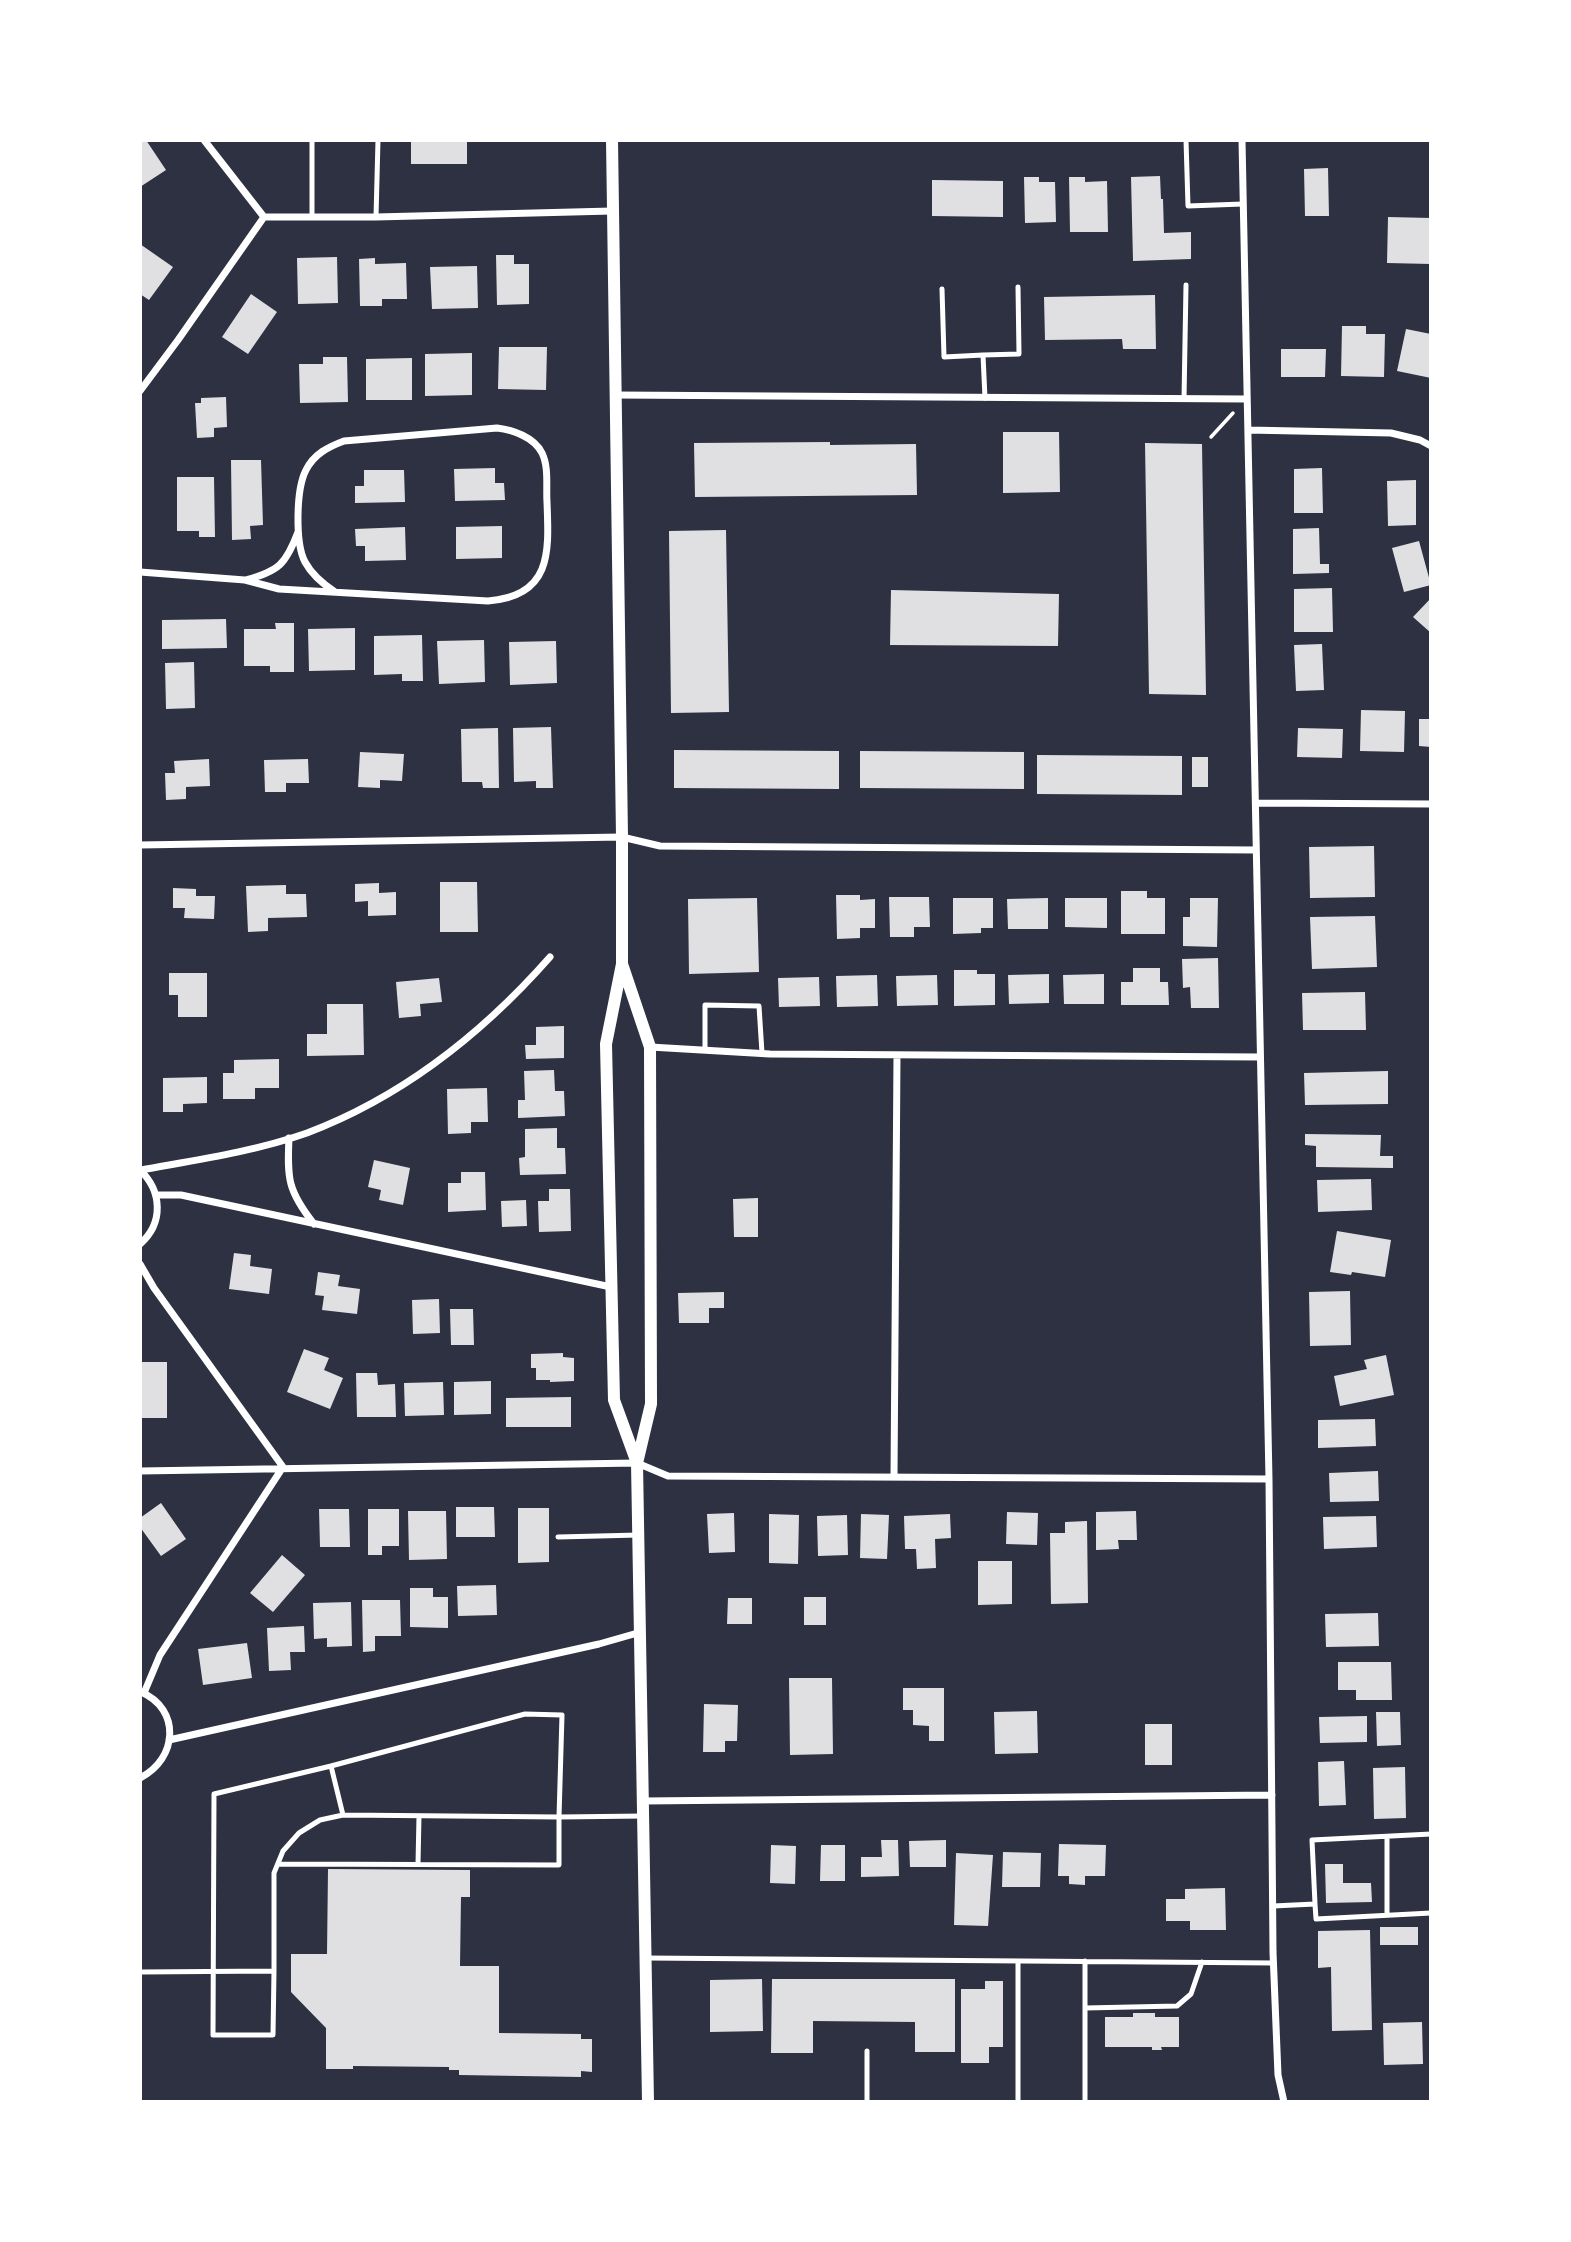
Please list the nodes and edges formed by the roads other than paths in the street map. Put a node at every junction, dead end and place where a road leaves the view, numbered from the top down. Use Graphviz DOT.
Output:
graph roads {
  1 [pos="204,140"];
  2 [pos="312,140"];
  3 [pos="378,140"];
  4 [pos="612,140"];
  5 [pos="1186,140"];
  6 [pos="1242,140"];
  7 [pos="1243,204"];
  8 [pos="612,211"];
  9 [pos="264,217"];
  10 [pos="312,217"];
  11 [pos="376,217"];
  12 [pos="1186,285"];
  13 [pos="1018,287"];
  14 [pos="942,289"];
  15 [pos="983,355"];
  16 [pos="140,391"];
  17 [pos="616,395"];
  18 [pos="985,398"];
  19 [pos="1184,399"];
  20 [pos="1246,399"];
  21 [pos="1248,430"];
  22 [pos="1431,446"];
  23 [pos="299,530"];
  24 [pos="140,572"];
  25 [pos="245,580"];
  26 [pos="335,592"];
  27 [pos="1256,803"];
  28 [pos="1431,804"];
  29 [pos="1431,815"];
  30 [pos="622,837"];
  31 [pos="140,845"];
  32 [pos="1256,850"];
  33 [pos="550,957"];
  34 [pos="622,964"];
  35 [pos="650,1047"];
  36 [pos="705,1050"];
  37 [pos="762,1053"];
  38 [pos="897,1055"];
  39 [pos="1260,1057"];
  40 [pos="289,1138"];
  41 [pos="140,1170"];
  42 [pos="156,1195"];
  43 [pos="314,1224"];
  44 [pos="140,1244"];
  45 [pos="140,1264"];
  46 [pos="611,1287"];
  47 [pos="637,1462"];
  48 [pos="283,1468"];
  49 [pos="140,1471"];
  50 [pos="894,1477"];
  51 [pos="1269,1479"];
  52 [pos="639,1535"];
  53 [pos="558,1537"];
  54 [pos="641,1632"];
  55 [pos="142,1692"];
  56 [pos="169,1740"];
  57 [pos="331,1766"];
  58 [pos="140,1777"];
  59 [pos="1272,1795"];
  60 [pos="643,1801"];
  61 [pos="344,1815"];
  62 [pos="419,1815"];
  63 [pos="644,1816"];
  64 [pos="559,1817"];
  65 [pos="1431,1834"];
  66 [pos="1387,1837"];
  67 [pos="278,1864"];
  68 [pos="418,1864"];
  69 [pos="1315,1904"];
  70 [pos="1273,1906"];
  71 [pos="1431,1913"];
  72 [pos="1387,1915"];
  73 [pos="646,1958"];
  74 [pos="1018,1961"];
  75 [pos="1085,1961"];
  76 [pos="1202,1962"];
  77 [pos="1273,1963"];
  78 [pos="213,1971"];
  79 [pos="274,1971"];
  80 [pos="140,1972"];
  81 [pos="1085,2008"];
  82 [pos="867,2051"];
  83 [pos="648,2102"];
  84 [pos="867,2102"];
  85 [pos="1018,2102"];
  86 [pos="1085,2102"];
  87 [pos="1284,2102"];
  1 -- 9 [label="street"];
  2 -- 10 [label="lane"];
  3 -- 11 [label="lane"];
  4 -- 8 [label="street"];
  5 -- 7 [label="lane"];
  6 -- 7 [label="street"];
  7 -- 20 [label="street"];
  8 -- 11 [label="street"];
  8 -- 17 [label="street"];
  9 -- 10 [label="street"];
  9 -- 16 [label="street"];
  10 -- 11 [label="street"];
  12 -- 19 [label="lane"];
  13 -- 15 [label="lane"];
  14 -- 15 [label="lane"];
  15 -- 18 [label="lane"];
  17 -- 18 [label="street"];
  17 -- 30 [label="street"];
  18 -- 19 [label="street"];
  19 -- 20 [label="street"];
  20 -- 21 [label="street"];
  21 -- 22 [label="street"];
  21 -- 27 [label="street"];
  23 -- 25 [label="street"];
  23 -- 26 [label="street"];
  23 -- 26 [label="street"];
  24 -- 25 [label="street"];
  25 -- 26 [label="street"];
  27 -- 28 [label="street"];
  27 -- 32 [label="street"];
  28 -- 29 [label="street"];
  30 -- 31 [label="street"];
  30 -- 32 [label="street"];
  30 -- 34 [label="street"];
  32 -- 39 [label="street"];
  33 -- 40 [label="street"];
  34 -- 35 [label="street"];
  34 -- 46 [label="street"];
  35 -- 36 [label="street"];
  35 -- 47 [label="street"];
  36 -- 37 [label="street"];
  36 -- 37 [label="lane"];
  37 -- 38 [label="street"];
  38 -- 39 [label="street"];
  38 -- 50 [label="street"];
  39 -- 51 [label="street"];
  40 -- 41 [label="street"];
  40 -- 43 [label="street"];
  41 -- 42 [label="street"];
  42 -- 43 [label="street"];
  42 -- 44 [label="street"];
  43 -- 46 [label="street"];
  45 -- 48 [label="street"];
  46 -- 47 [label="street"];
  47 -- 48 [label="street"];
  47 -- 50 [label="street"];
  47 -- 52 [label="street"];
  48 -- 49 [label="street"];
  48 -- 55 [label="street"];
  50 -- 51 [label="street"];
  51 -- 59 [label="street"];
  52 -- 53 [label="lane"];
  52 -- 54 [label="street"];
  54 -- 56 [label="street"];
  54 -- 60 [label="street"];
  55 -- 56 [label="street"];
  56 -- 58 [label="street"];
  57 -- 61 [label="lane"];
  57 -- 64 [label="lane"];
  57 -- 78 [label="lane"];
  59 -- 60 [label="street"];
  59 -- 70 [label="street"];
  60 -- 63 [label="street"];
  61 -- 62 [label="lane"];
  61 -- 67 [label="lane"];
  62 -- 64 [label="lane"];
  62 -- 68 [label="lane"];
  63 -- 64 [label="lane"];
  63 -- 73 [label="street"];
  64 -- 68 [label="lane"];
  65 -- 66 [label="lane"];
  66 -- 69 [label="lane"];
  66 -- 72 [label="lane"];
  67 -- 68 [label="lane"];
  67 -- 79 [label="lane"];
  69 -- 70 [label="lane"];
  69 -- 72 [label="lane"];
  70 -- 77 [label="street"];
  71 -- 72 [label="lane"];
  73 -- 74 [label="lane"];
  73 -- 83 [label="street"];
  74 -- 75 [label="lane"];
  74 -- 85 [label="lane"];
  75 -- 76 [label="lane"];
  75 -- 81 [label="lane"];
  76 -- 77 [label="lane"];
  76 -- 81 [label="lane"];
  77 -- 87 [label="street"];
  78 -- 79 [label="lane"];
  78 -- 79 [label="lane"];
  78 -- 80 [label="lane"];
  81 -- 86 [label="lane"];
  82 -- 84 [label="lane"];
}
